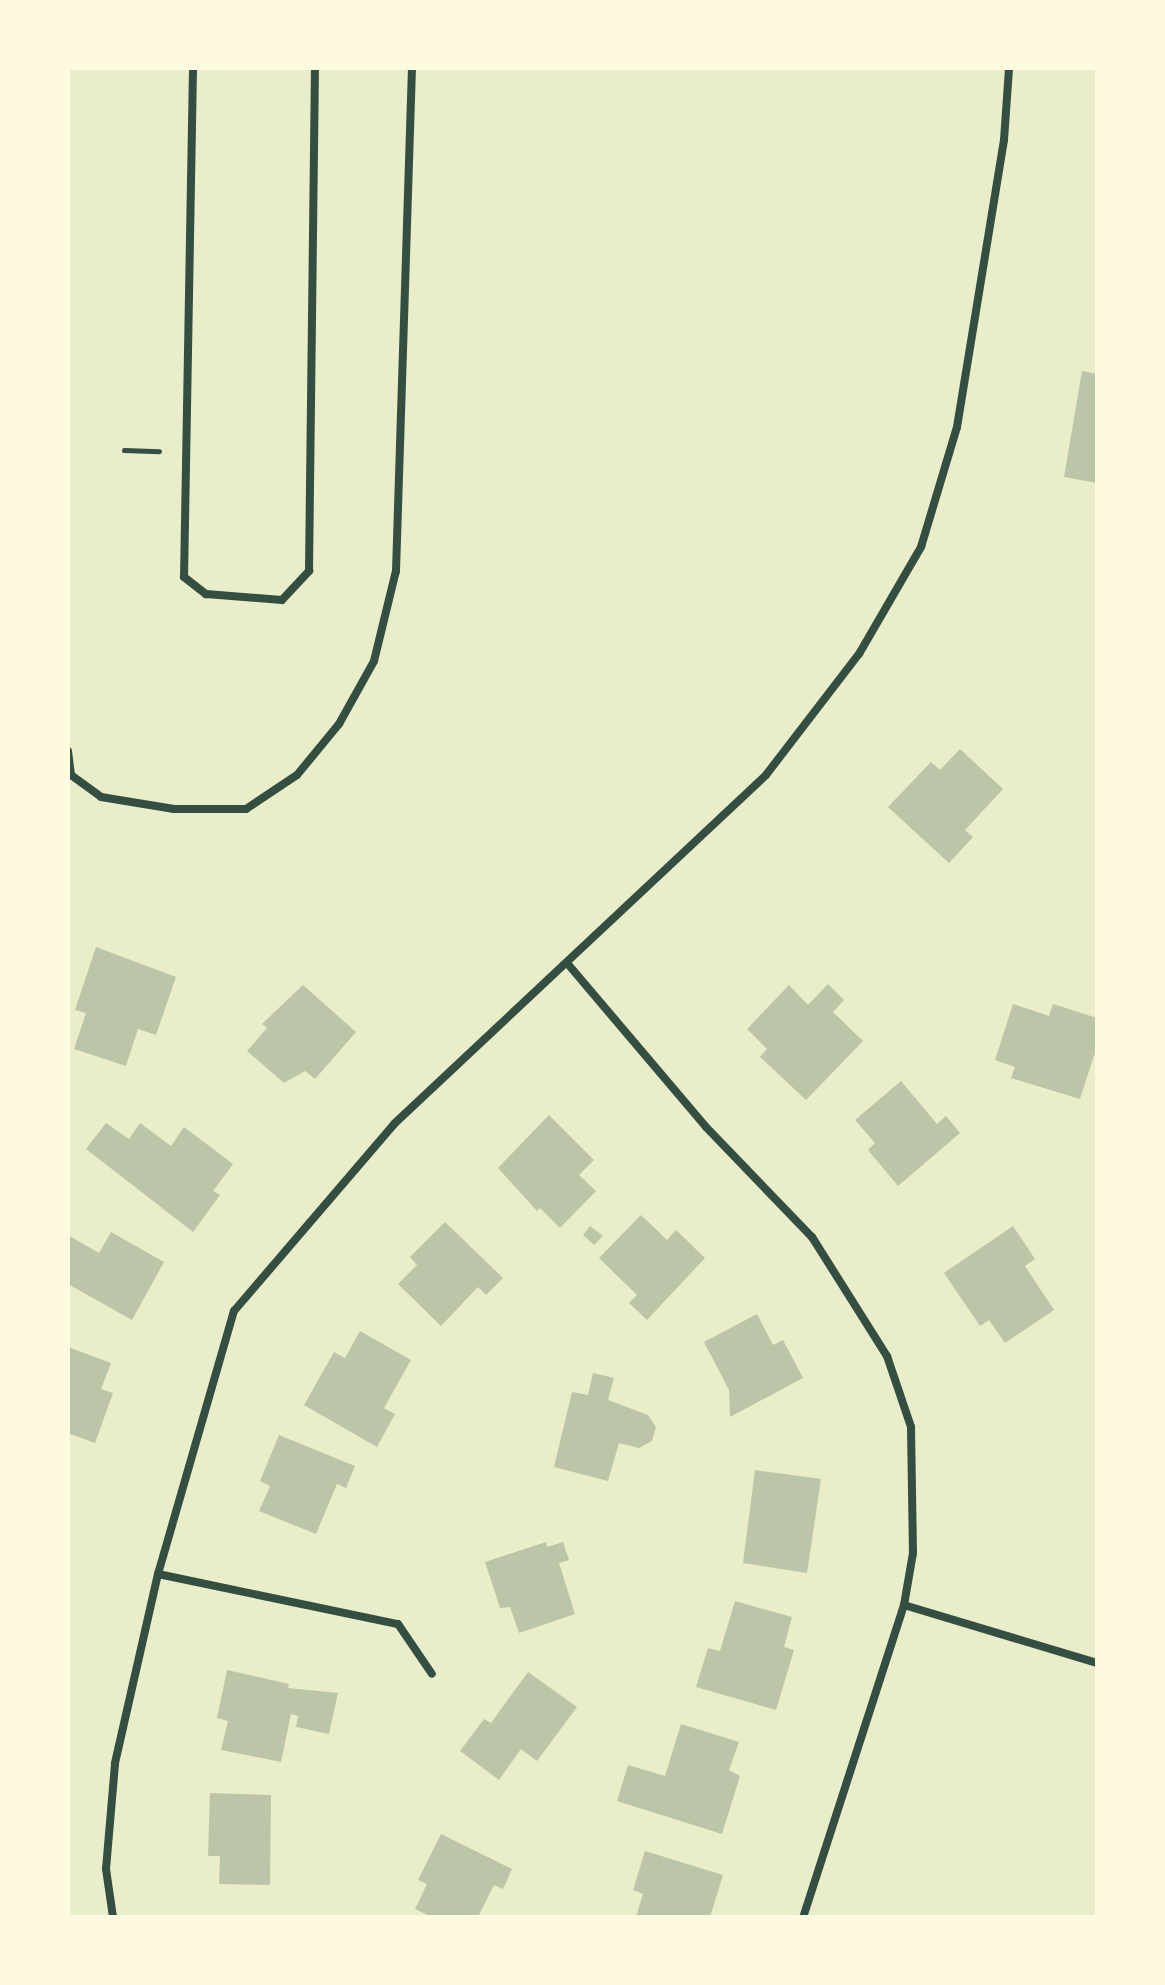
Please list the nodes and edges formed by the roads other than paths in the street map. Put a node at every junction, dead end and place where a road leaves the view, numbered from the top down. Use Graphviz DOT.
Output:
graph roads {
  1 [pos="193,68"];
  2 [pos="315,68"];
  3 [pos="412,68"];
  4 [pos="1009,68"];
  5 [pos="68,751"];
  6 [pos="567,963"];
  7 [pos="158,1574"];
  8 [pos="904,1605"];
  9 [pos="1097,1663"];
  10 [pos="432,1674"];
  11 [pos="113,1917"];
  12 [pos="803,1917"];
  1 -- 2 [label="street"];
  3 -- 5 [label="street"];
  4 -- 6 [label="street"];
  6 -- 7 [label="street"];
  6 -- 8 [label="street"];
  7 -- 10 [label="street"];
  7 -- 11 [label="street"];
  8 -- 9 [label="street"];
  8 -- 12 [label="street"];
}
